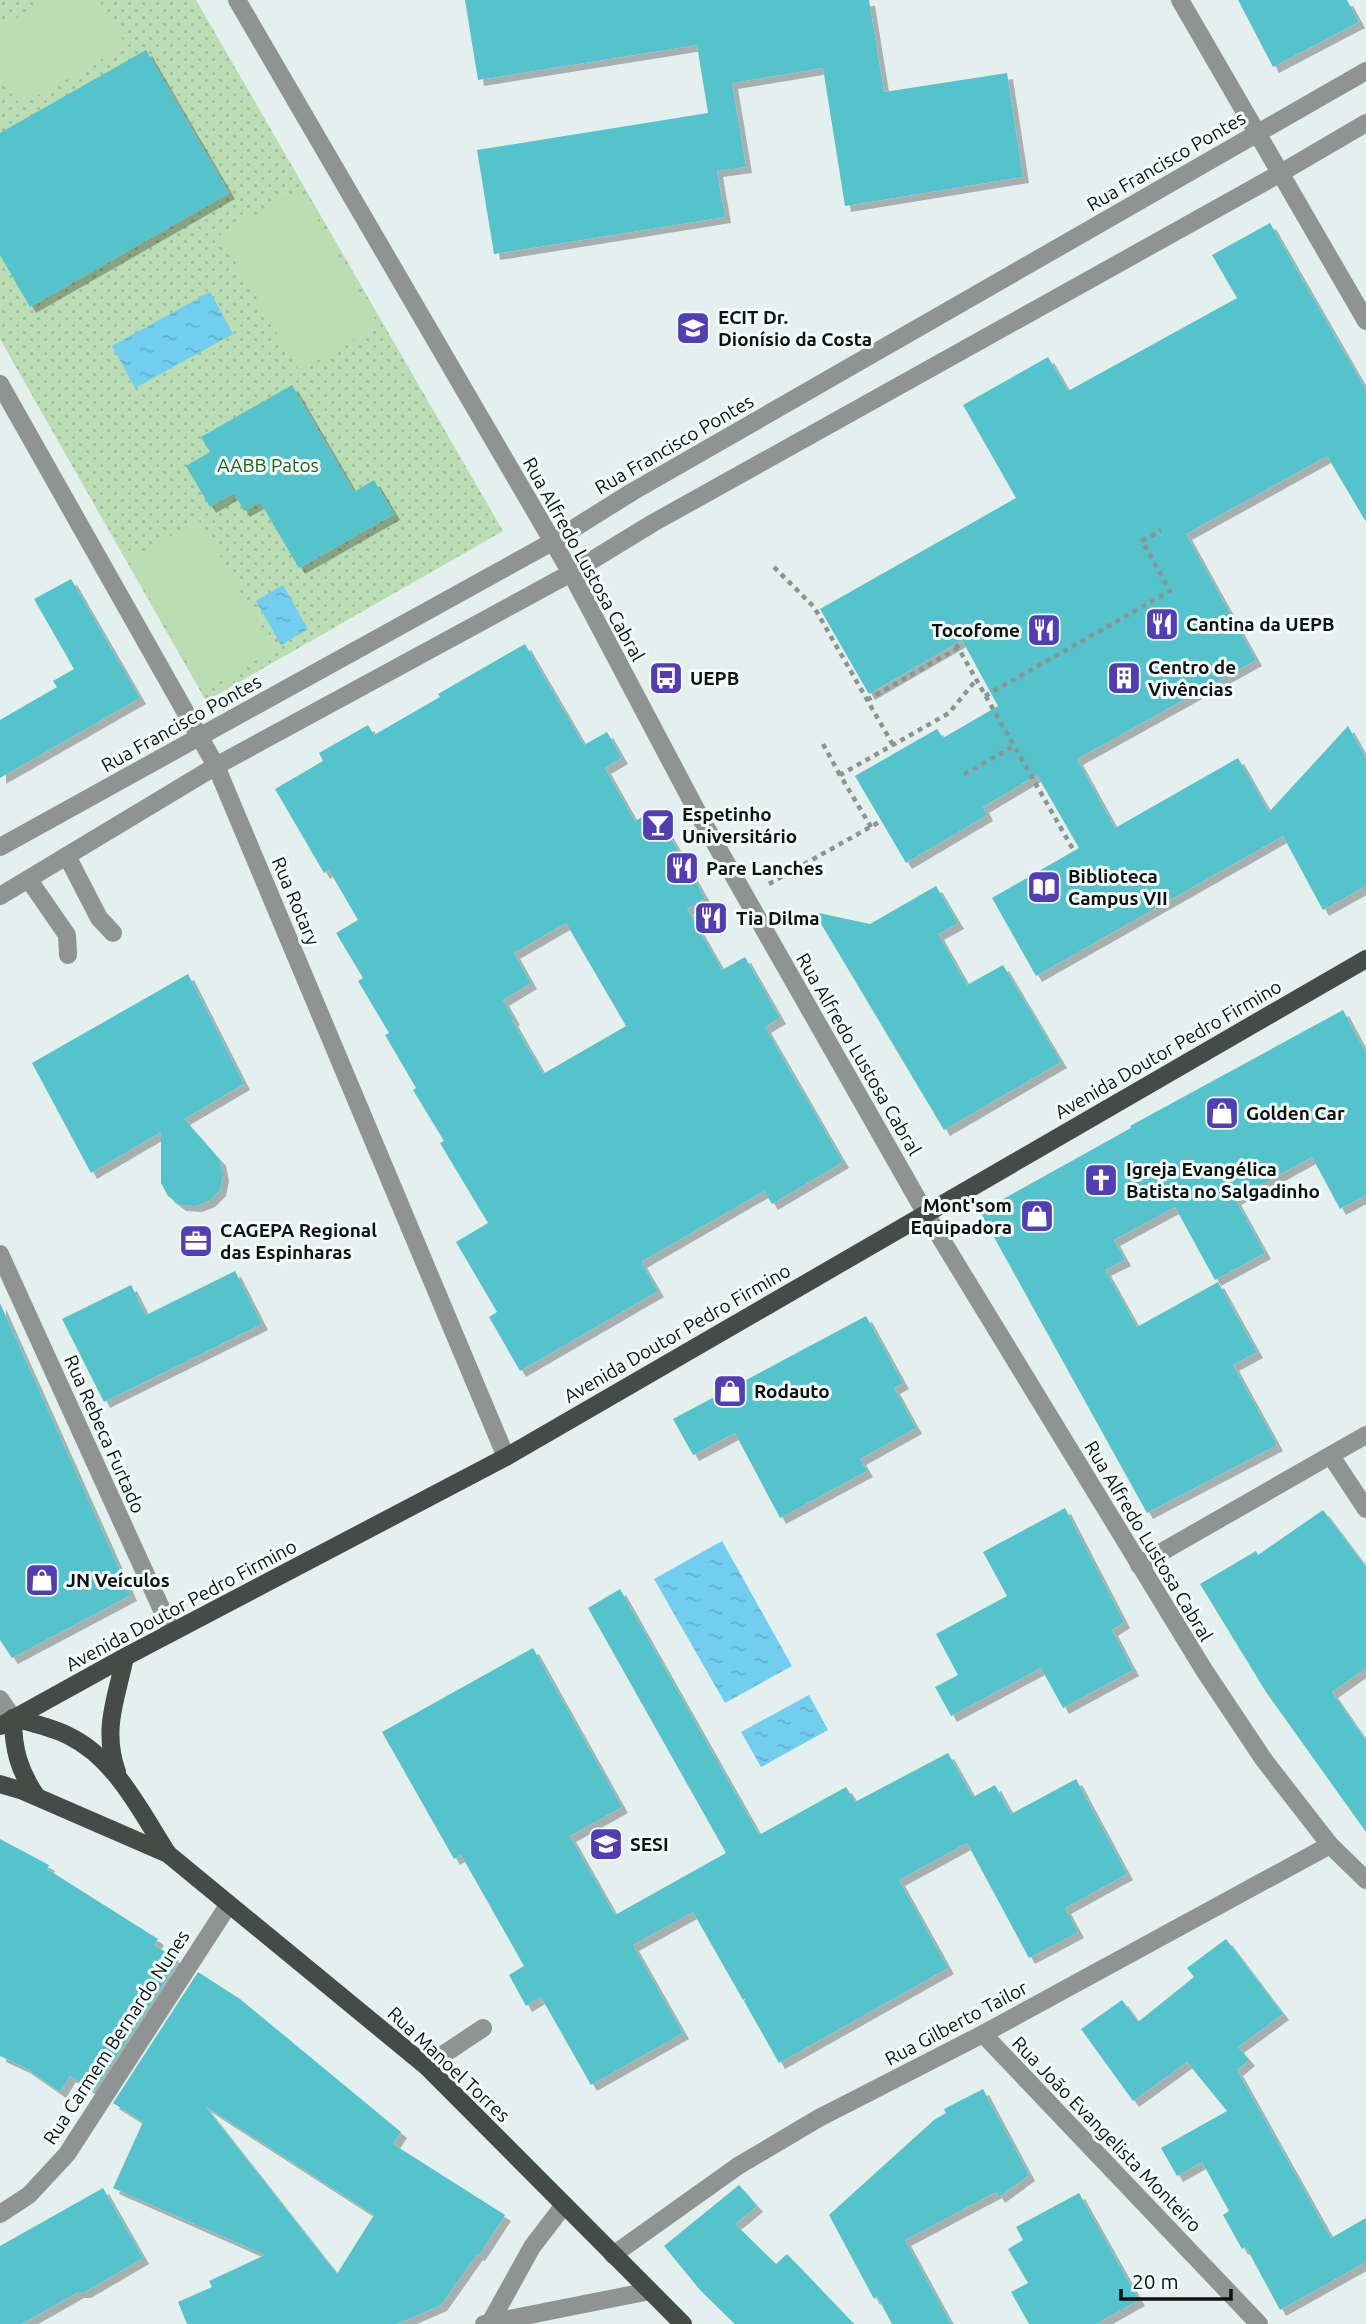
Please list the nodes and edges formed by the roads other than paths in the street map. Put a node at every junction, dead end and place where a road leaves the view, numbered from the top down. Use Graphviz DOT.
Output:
graph roads {
  1 [pos="237,0"];
  2 [pos="1180,0"];
  3 [pos="1366,71"];
  4 [pos="1366,122"];
  5 [pos="1256,133"];
  6 [pos="1279,174"];
  7 [pos="1366,321"];
  8 [pos="0,384"];
  9 [pos="552,542"];
  10 [pos="571,573"];
  11 [pos="199,738"];
  12 [pos="216,766"];
  13 [pos="0,847"];
  14 [pos="67,856"];
  15 [pos="29,880"];
  16 [pos="0,896"];
  17 [pos="113,933"];
  18 [pos="68,956"];
  19 [pos="1366,959"];
  20 [pos="926,1214"];
  21 [pos="0,1254"];
  22 [pos="1366,1435"];
  23 [pos="1331,1456"];
  24 [pos="506,1457"];
  25 [pos="1366,1509"];
  26 [pos="1139,1565"];
  27 [pos="172,1632"];
  28 [pos="125,1657"];
  29 [pos="0,1699"];
  30 [pos="6,1722"];
  31 [pos="120,1779"];
  32 [pos="0,1784"];
  33 [pos="37,1797"];
  34 [pos="1330,1845"];
  35 [pos="168,1854"];
  36 [pos="1366,1880"];
  37 [pos="229,1904"];
  38 [pos="483,2028"];
  39 [pos="983,2034"];
  40 [pos="426,2066"];
  41 [pos="564,2205"];
  42 [pos="0,2214"];
  43 [pos="613,2255"];
  44 [pos="650,2291"];
  45 [pos="487,2323"];
  46 [pos="683,2324"];
  47 [pos="1259,2324"];
  1 -- 9 [label="street, Rua Alfredo Lustosa Cabral"];
  2 -- 5 [label="street"];
  3 -- 5 [label="street, Rua Francisco Pontes"];
  4 -- 6 [label="street"];
  5 -- 6 [label="street"];
  5 -- 9 [label="street, Rua Francisco Pontes"];
  6 -- 7 [label="street"];
  6 -- 10 [label="street"];
  8 -- 11 [label="street, Rua Rotary"];
  9 -- 10 [label="street, Rua Alfredo Lustosa Cabral"];
  9 -- 11 [label="street, Rua Francisco Pontes"];
  10 -- 12 [label="street"];
  10 -- 20 [label="street, Rua Alfredo Lustosa Cabral"];
  11 -- 12 [label="street, Rua Rotary"];
  11 -- 13 [label="street, Rua Francisco Pontes"];
  12 -- 14 [label="street"];
  12 -- 24 [label="street, Rua Rotary"];
  14 -- 15 [label="street"];
  14 -- 17 [label="street"];
  15 -- 16 [label="street"];
  15 -- 18 [label="street"];
  19 -- 20 [label="main road, Avenida Doutor Pedro Firmino"];
  20 -- 24 [label="main road, Avenida Doutor Pedro Firmino"];
  20 -- 26 [label="street, Rua Alfredo Lustosa Cabral"];
  21 -- 27 [label="street, Rua Rebeca Furtado"];
  22 -- 23 [label="street"];
  23 -- 25 [label="street"];
  23 -- 26 [label="street"];
  24 -- 27 [label="main road, Avenida Doutor Pedro Firmino"];
  26 -- 34 [label="street, Rua Alfredo Lustosa Cabral"];
  27 -- 28 [label="main road, Avenida Doutor Pedro Firmino"];
  28 -- 30 [label="main road, Avenida Doutor Pedro Firmino"];
  28 -- 31 [label="main road"];
  29 -- 30 [label="street"];
  30 -- 31 [label="main road, Rua Manoel Torres"];
  30 -- 33 [label="main road"];
  31 -- 35 [label="main road, Rua Manoel Torres"];
  32 -- 33 [label="main road, Rua Manoel Torres"];
  33 -- 35 [label="main road, Rua Manoel Torres"];
  34 -- 36 [label="street, Rua Alfredo Lustosa Cabral"];
  34 -- 39 [label="street, Rua Gilberto Tailor"];
  35 -- 37 [label="main road, Rua Manoel Torres"];
  37 -- 40 [label="main road, Rua Manoel Torres"];
  37 -- 42 [label="street, Rua Carmem Bernardo Nunes"];
  38 -- 40 [label="street"];
  39 -- 43 [label="street, Rua Gilberto Tailor"];
  39 -- 47 [label="street, Rua João Evangelista Monteiro"];
  40 -- 41 [label="main road, Rua Manoel Torres"];
  41 -- 43 [label="main road, Rua Manoel Torres"];
  41 -- 45 [label="street"];
  43 -- 44 [label="main road, Rua Manoel Torres"];
  44 -- 45 [label="street"];
  44 -- 46 [label="main road, Rua Manoel Torres"];
}
